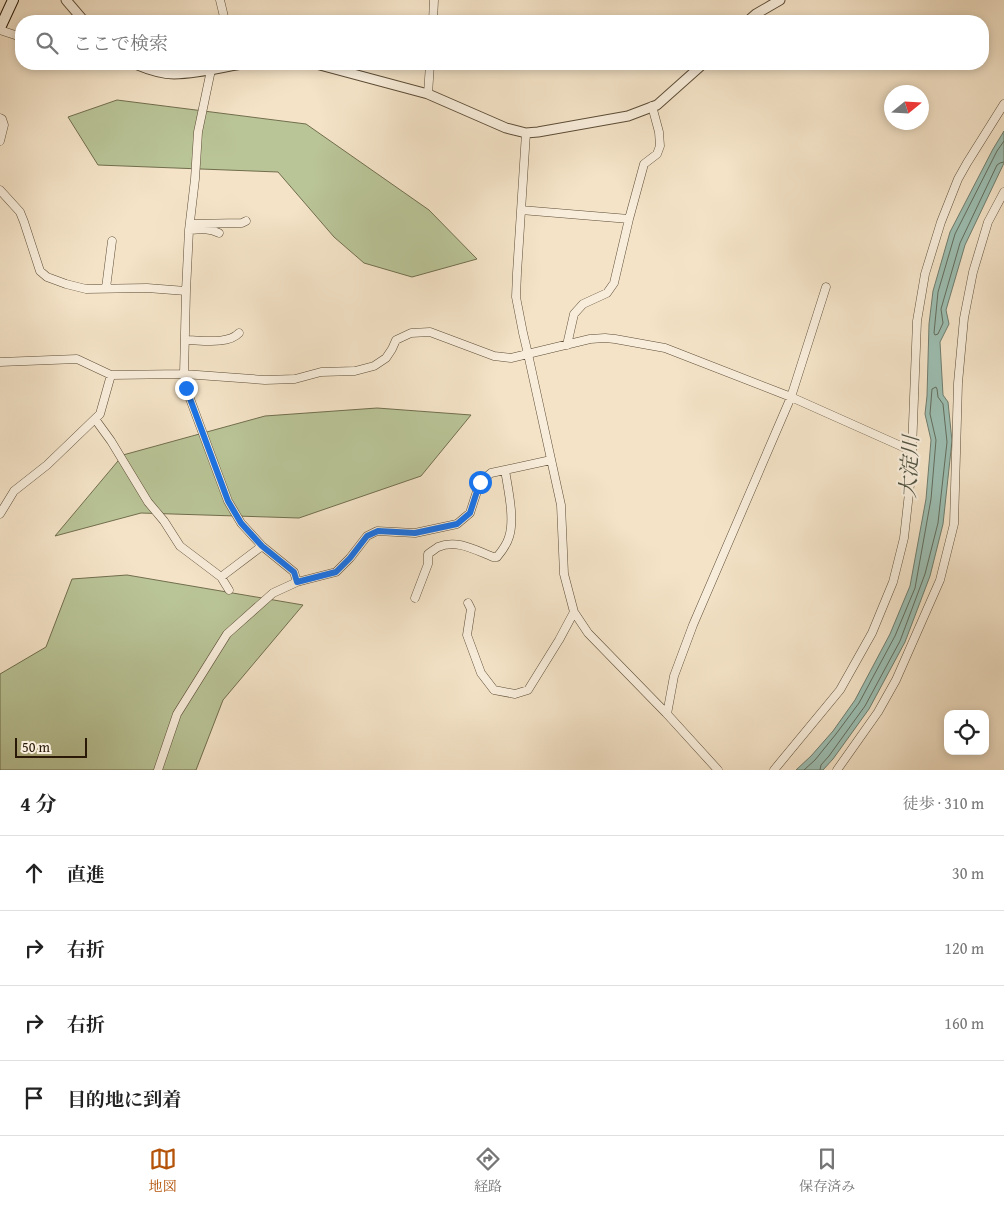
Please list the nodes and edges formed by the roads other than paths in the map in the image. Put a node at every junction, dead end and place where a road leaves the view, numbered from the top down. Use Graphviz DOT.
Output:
graph roads {
  1 [pos="13,0"];
  2 [pos="66,0"];
  3 [pos="220,0"];
  4 [pos="434,0"];
  5 [pos="780,0"];
  6 [pos="79,15"];
  7 [pos="224,15"];
  8 [pos="433,15"];
  9 [pos="755,15"];
  10 [pos="0,29"];
  11 [pos="15,35"];
  12 [pos="154,70"];
  13 [pos="212,70"];
  14 [pos="340,70"];
  15 [pos="430,70"];
  16 [pos="696,70"];
  17 [pos="428,94"];
  18 [pos="1004,104"];
  19 [pos="652,106"];
  20 [pos="0,118"];
  21 [pos="526,133"];
  22 [pos="0,141"];
  23 [pos="0,190"];
  24 [pos="1004,192"];
  25 [pos="521,210"];
  26 [pos="629,219"];
  27 [pos="246,221"];
  28 [pos="190,227"];
  29 [pos="219,233"];
  30 [pos="112,241"];
  31 [pos="826,287"];
  32 [pos="106,288"];
  33 [pos="186,291"];
  34 [pos="239,333"];
  35 [pos="185,340"];
  36 [pos="566,345"];
  37 [pos="528,354"];
  38 [pos="0,362"];
  39 [pos="184,374"];
  40 [pos="111,375"];
  41 [pos="791,397"];
  42 [pos="95,419"];
  43 [pos="912,450"];
  44 [pos="551,460"];
  45 [pos="505,470"];
  46 [pos="0,514"];
  47 [pos="262,546"];
  48 [pos="221,577"];
  49 [pos="297,582"];
  50 [pos="229,590"];
  51 [pos="415,598"];
  52 [pos="468,603"];
  53 [pos="574,612"];
  54 [pos="667,714"];
  55 [pos="158,770"];
  56 [pos="718,770"];
  57 [pos="774,770"];
  58 [pos="837,770"];
  1 -- 10 [label="main road"];
  2 -- 6 [label="street"];
  3 -- 7 [label="street"];
  4 -- 8 [label="street"];
  5 -- 9 [label="street"];
  10 -- 11 [label="street"];
  12 -- 13 [label="street"];
  13 -- 28 [label="street"];
  14 -- 17 [label="street"];
  15 -- 17 [label="street"];
  16 -- 19 [label="street"];
  17 -- 21 [label="street"];
  18 -- 43 [label="street"];
  19 -- 21 [label="street"];
  19 -- 26 [label="street"];
  20 -- 22 [label="street"];
  21 -- 25 [label="street"];
  23 -- 32 [label="street"];
  24 -- 58 [label="street"];
  25 -- 26 [label="street"];
  25 -- 37 [label="street"];
  26 -- 36 [label="street"];
  27 -- 28 [label="street"];
  28 -- 29 [label="street"];
  28 -- 33 [label="street"];
  30 -- 32 [label="street"];
  31 -- 41 [label="street"];
  32 -- 33 [label="street"];
  33 -- 35 [label="street"];
  34 -- 35 [label="street"];
  35 -- 39 [label="street"];
  36 -- 37 [label="street"];
  36 -- 41 [label="street"];
  37 -- 39 [label="street"];
  37 -- 44 [label="street"];
  38 -- 40 [label="street"];
  39 -- 40 [label="street"];
  39 -- 47 [label="street"];
  40 -- 42 [label="street"];
  41 -- 43 [label="street"];
  41 -- 54 [label="street"];
  42 -- 46 [label="street"];
  42 -- 48 [label="street"];
  43 -- 57 [label="street"];
  44 -- 45 [label="street"];
  44 -- 53 [label="street"];
  45 -- 49 [label="street"];
  45 -- 51 [label="street"];
  47 -- 48 [label="street"];
  47 -- 49 [label="street"];
  48 -- 50 [label="street"];
  49 -- 55 [label="street"];
  52 -- 53 [label="street"];
  53 -- 54 [label="street"];
  54 -- 56 [label="street"];
}
